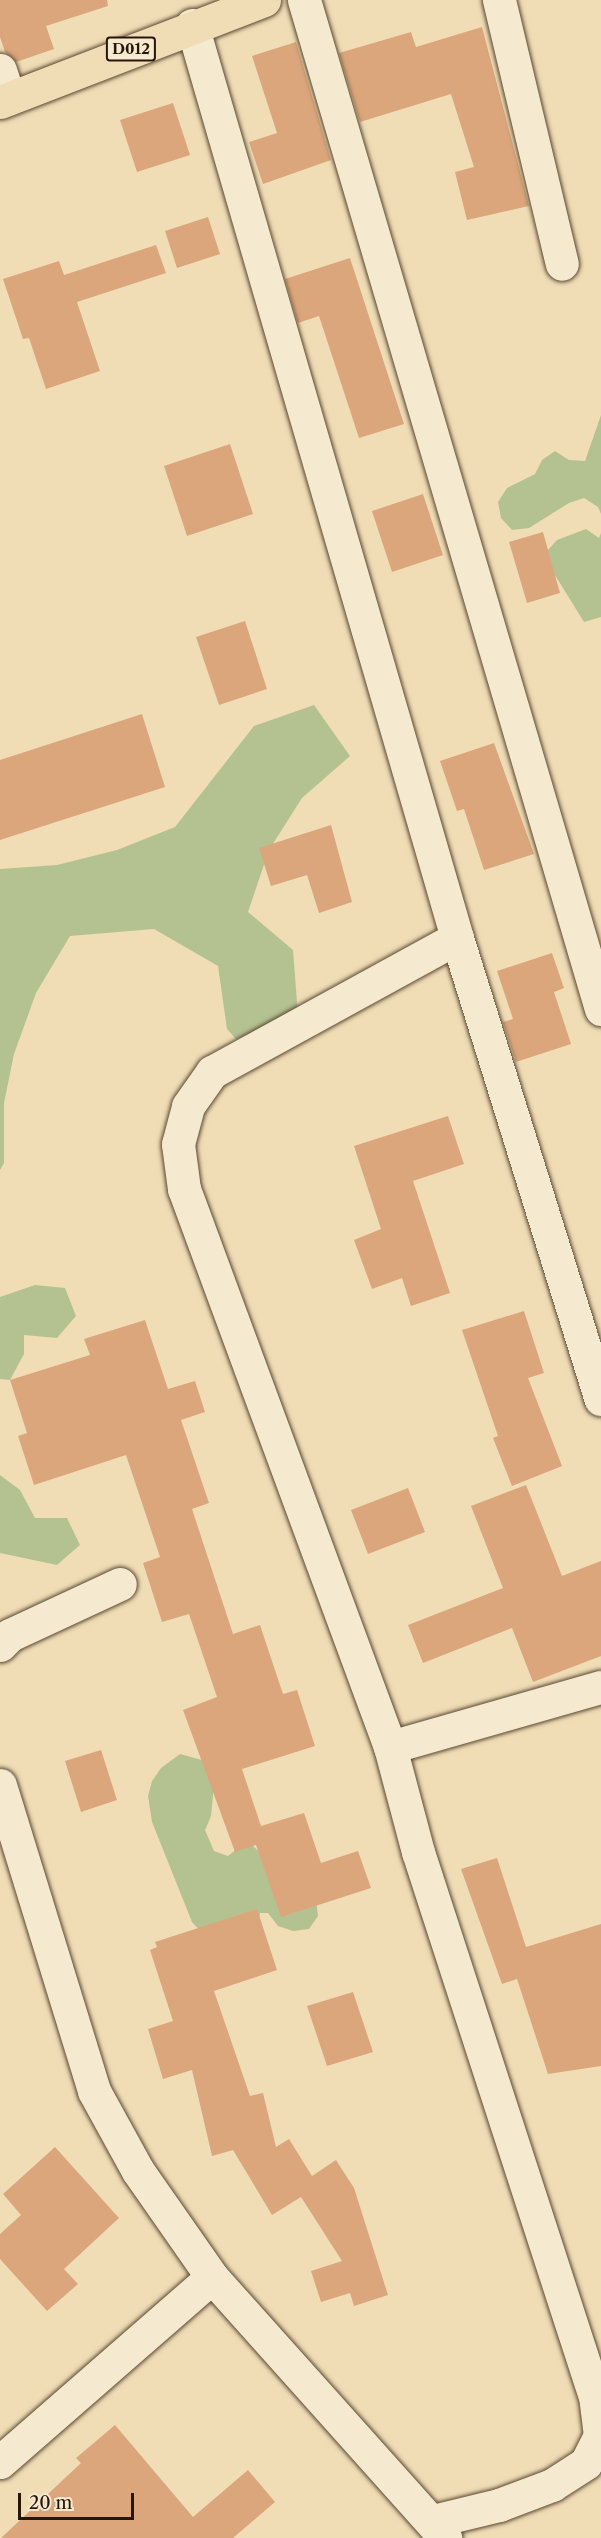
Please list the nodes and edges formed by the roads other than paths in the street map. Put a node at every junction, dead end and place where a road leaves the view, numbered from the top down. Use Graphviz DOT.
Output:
graph roads {
  1 [pos="264,0"];
  2 [pos="304,0"];
  3 [pos="499,0"];
  4 [pos="192,25"];
  5 [pos="3,90"];
  6 [pos="562,264"];
  7 [pos="457,938"];
  8 [pos="601,1009"];
  9 [pos="601,1399"];
  10 [pos="120,1584"];
  11 [pos="0,1646"];
  12 [pos="601,1687"];
  13 [pos="390,1747"];
  14 [pos="0,1785"];
  15 [pos="212,2277"];
  16 [pos="0,2462"];
  17 [pos="439,2529"];
  1 -- 4 [label="main road, D012"];
  2 -- 8 [label="street"];
  3 -- 6 [label="street"];
  4 -- 5 [label="main road, D012"];
  4 -- 7 [label="street"];
  7 -- 9 [label="street"];
  7 -- 13 [label="street"];
  10 -- 11 [label="street"];
  12 -- 13 [label="street"];
  13 -- 17 [label="street"];
  14 -- 15 [label="street"];
  15 -- 16 [label="street"];
  15 -- 17 [label="street"];
}
